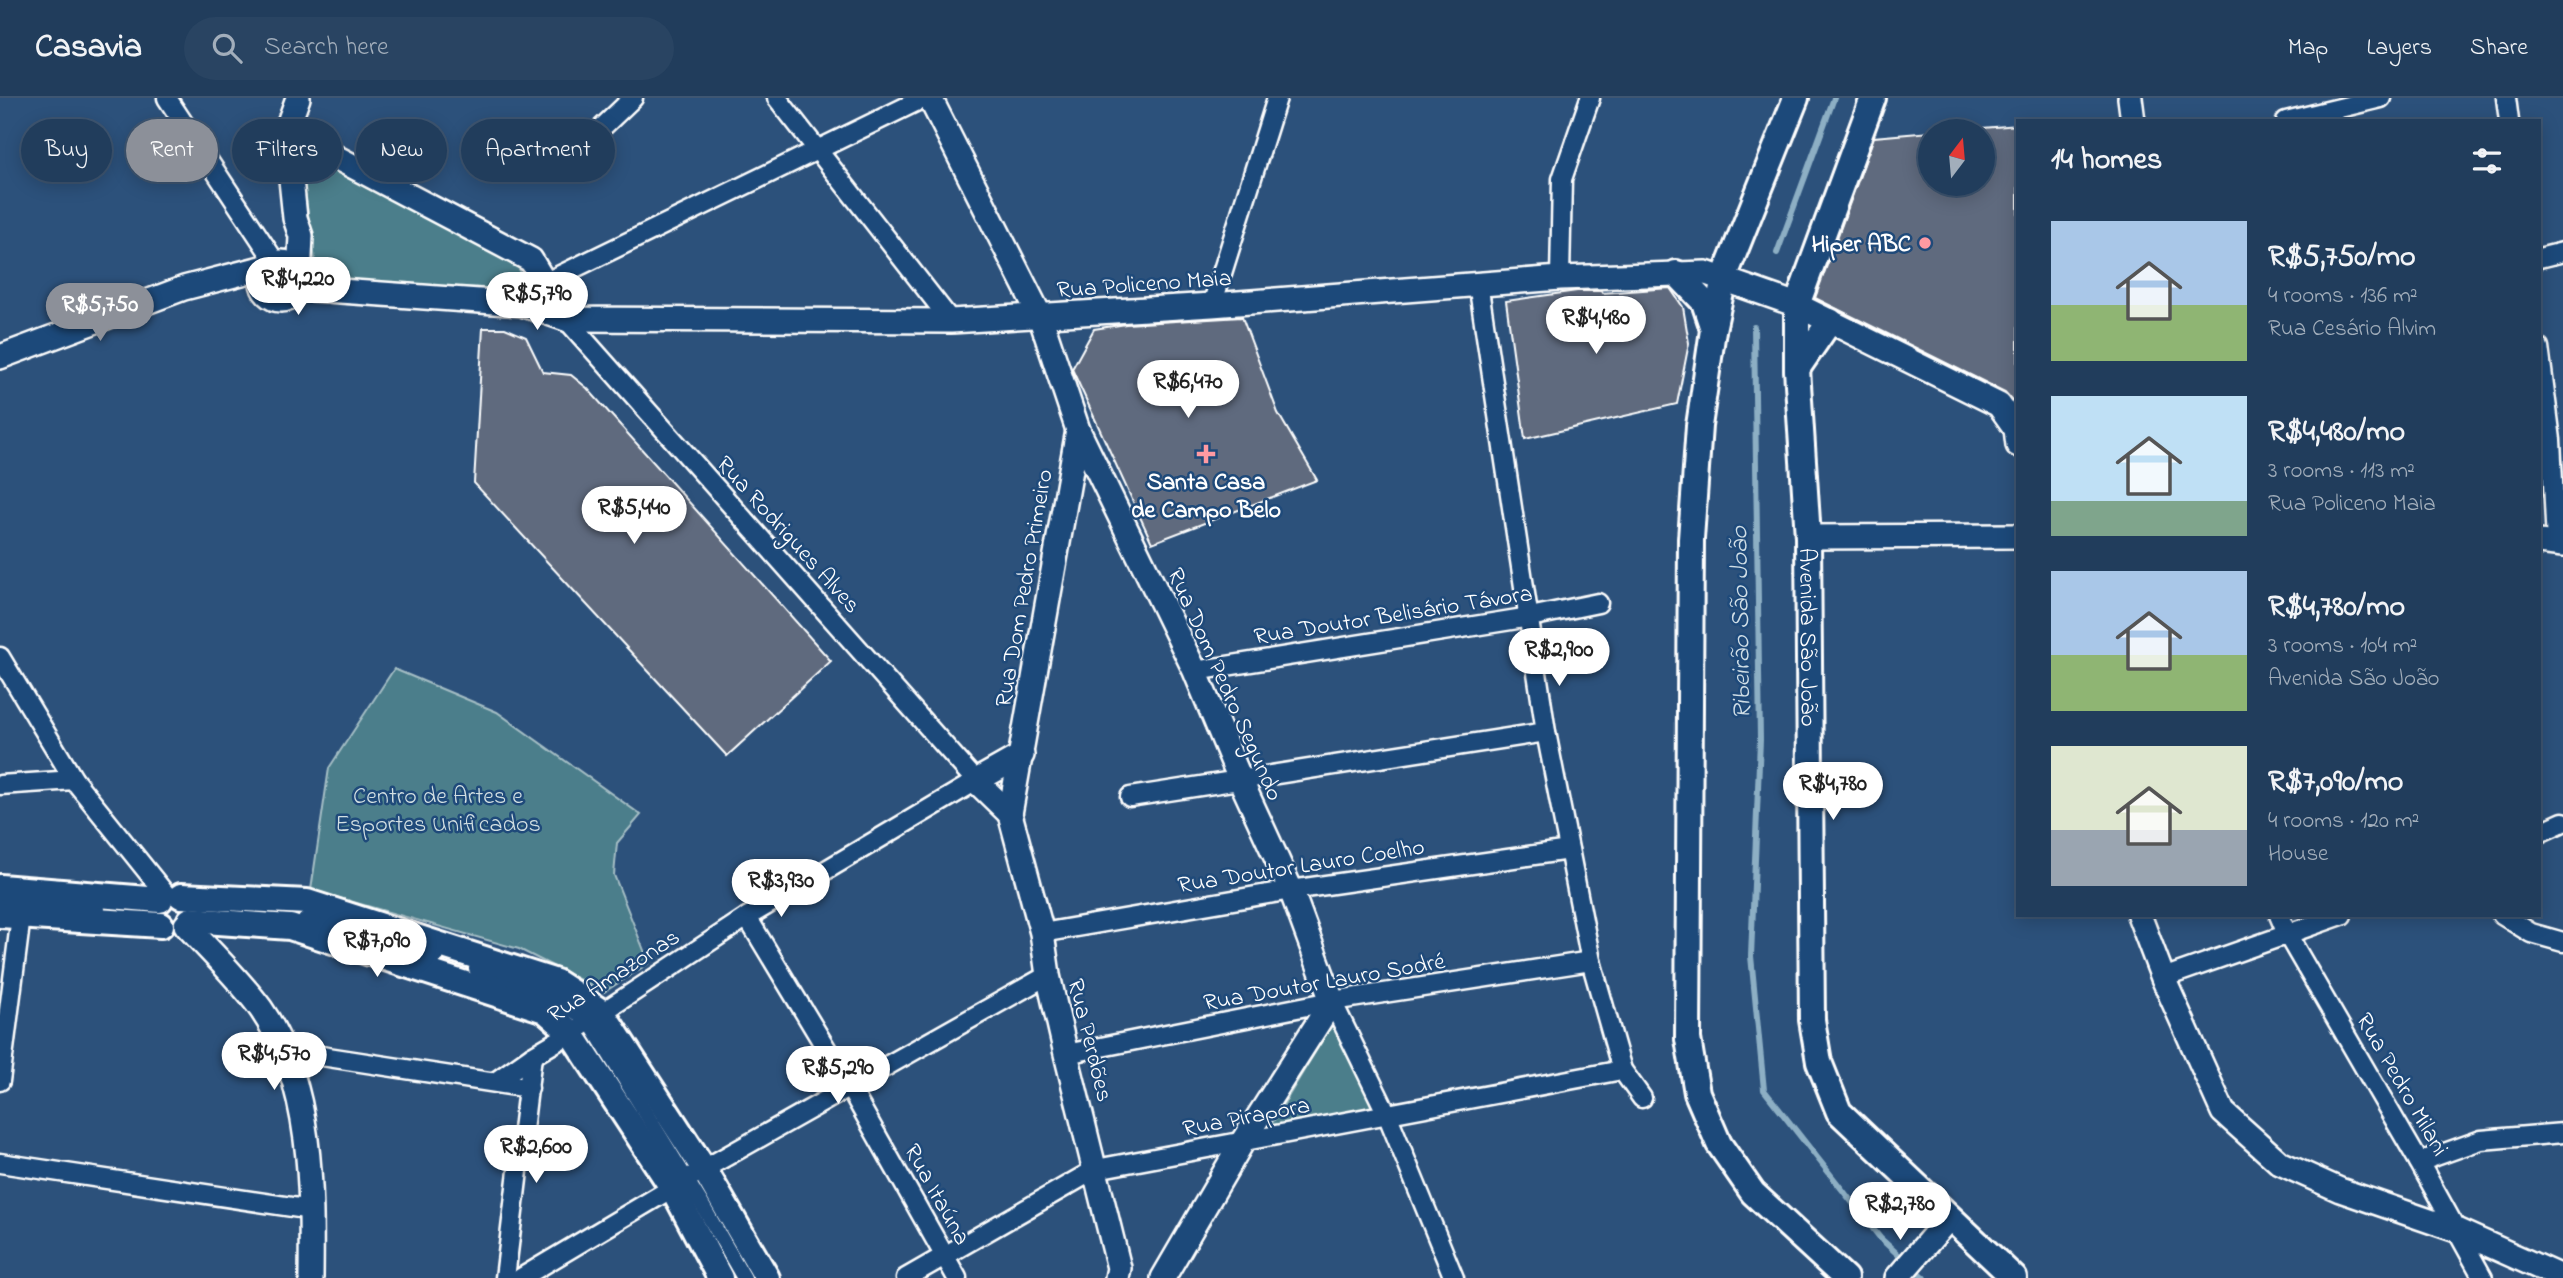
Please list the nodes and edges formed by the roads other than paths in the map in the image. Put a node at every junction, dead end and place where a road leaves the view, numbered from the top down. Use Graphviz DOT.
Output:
graph roads {
  1 [pos="167,98"];
  2 [pos="298,98"];
  3 [pos="633,98"];
  4 [pos="777,98"];
  5 [pos="924,98"];
  6 [pos="930,98"];
  7 [pos="1277,98"];
  8 [pos="1590,98"];
  9 [pos="1797,98"];
  10 [pos="1873,98"];
  11 [pos="2130,98"];
  12 [pos="2381,98"];
  13 [pos="2507,98"];
  14 [pos="290,119"];
  15 [pos="611,119"];
  16 [pos="2133,119"];
  17 [pos="2294,119"];
  18 [pos="2510,119"];
  19 [pos="818,149"];
  20 [pos="342,160"];
  21 [pos="291,182"];
  22 [pos="2563,252"];
  23 [pos="2541,258"];
  24 [pos="285,272"];
  25 [pos="1676,273"];
  26 [pos="1560,278"];
  27 [pos="1724,278"];
  28 [pos="546,282"];
  29 [pos="1478,284"];
  30 [pos="184,288"];
  31 [pos="265,291"];
  32 [pos="521,304"];
  33 [pos="1212,305"];
  34 [pos="1797,305"];
  35 [pos="1040,316"];
  36 [pos="566,319"];
  37 [pos="951,321"];
  38 [pos="1830,321"];
  39 [pos="1713,330"];
  40 [pos="0,356"];
  41 [pos="2541,357"];
  42 [pos="1797,369"];
  43 [pos="2016,429"];
  44 [pos="1078,430"];
  45 [pos="2557,439"];
  46 [pos="1068,480"];
  47 [pos="1104,484"];
  48 [pos="1808,537"];
  49 [pos="2016,537"];
  50 [pos="2553,544"];
  51 [pos="1598,603"];
  52 [pos="1530,617"];
  53 [pos="0,657"];
  54 [pos="1195,671"];
  55 [pos="1546,732"];
  56 [pos="1022,755"];
  57 [pos="1240,779"];
  58 [pos="74,780"];
  59 [pos="975,781"];
  60 [pos="0,785"];
  61 [pos="1130,797"];
  62 [pos="1010,814"];
  63 [pos="2563,822"];
  64 [pos="2541,832"];
  65 [pos="1569,850"];
  66 [pos="0,887"];
  67 [pos="1291,890"];
  68 [pos="0,902"];
  69 [pos="174,910"];
  70 [pos="11,915"];
  71 [pos="747,917"];
  72 [pos="2140,917"];
  73 [pos="2280,917"];
  74 [pos="2336,917"];
  75 [pos="2505,917"];
  76 [pos="1042,933"];
  77 [pos="2287,934"];
  78 [pos="2563,942"];
  79 [pos="1591,961"];
  80 [pos="1048,975"];
  81 [pos="2163,978"];
  82 [pos="1332,1001"];
  83 [pos="4,1021"];
  84 [pos="588,1022"];
  85 [pos="1066,1054"];
  86 [pos="532,1056"];
  87 [pos="288,1059"];
  88 [pos="1622,1070"];
  89 [pos="0,1081"];
  90 [pos="495,1083"];
  91 [pos="850,1087"];
  92 [pos="528,1088"];
  93 [pos="1642,1098"];
  94 [pos="1387,1114"];
  95 [pos="2563,1133"];
  96 [pos="1243,1141"];
  97 [pos="2420,1162"];
  98 [pos="0,1163"];
  99 [pos="1096,1169"];
  100 [pos="688,1179"];
  101 [pos="312,1210"];
  102 [pos="1942,1226"];
  103 [pos="2456,1230"];
  104 [pos="944,1255"];
  105 [pos="311,1278"];
  106 [pos="505,1278"];
  107 [pos="521,1278"];
  108 [pos="720,1278"];
  109 [pos="744,1278"];
  110 [pos="767,1278"];
  111 [pos="906,1278"];
  112 [pos="957,1278"];
  113 [pos="1117,1278"];
  114 [pos="1163,1278"];
  115 [pos="1454,1278"];
  116 [pos="1845,1278"];
  117 [pos="1897,1278"];
  118 [pos="2014,1278"];
  119 [pos="2483,1278"];
  120 [pos="2563,1278"];
  1 -- 24 [label="street"];
  2 -- 14 [label="street"];
  3 -- 15 [label="street"];
  4 -- 19 [label="street"];
  5 -- 19 [label="street"];
  6 -- 35 [label="street, Rua Dom Pedro Segundo"];
  7 -- 33 [label="street"];
  8 -- 26 [label="street"];
  9 -- 27 [label="main road"];
  10 -- 34 [label="main road, Avenida São João"];
  11 -- 16 [label="street"];
  12 -- 17 [label="street"];
  13 -- 18 [label="street"];
  19 -- 28 [label="street"];
  19 -- 37 [label="street"];
  20 -- 28 [label="street"];
  21 -- 24 [label="street"];
  22 -- 23 [label="street"];
  24 -- 30 [label="street"];
  24 -- 31 [label="street"];
  24 -- 31 [label="street"];
  24 -- 32 [label="street, Rua Policeno Maia"];
  25 -- 26 [label="street, Rua Policeno Maia"];
  25 -- 27 [label="street, Rua Policeno Maia"];
  25 -- 39 [label="main road"];
  26 -- 29 [label="street, Rua Policeno Maia"];
  27 -- 34 [label="street, Rua Policeno Maia"];
  27 -- 39 [label="main road"];
  28 -- 32 [label="street"];
  28 -- 36 [label="street"];
  29 -- 33 [label="street, Rua Policeno Maia"];
  29 -- 52 [label="street"];
  30 -- 31 [label="street"];
  30 -- 40 [label="street"];
  32 -- 36 [label="street, Rua Policeno Maia"];
  33 -- 35 [label="street, Rua Policeno Maia"];
  34 -- 38 [label="street, Rua Policeno Maia"];
  34 -- 42 [label="main road, Avenida São João"];
  35 -- 37 [label="street, Rua Policeno Maia"];
  35 -- 44 [label="street, Rua Dom Pedro Segundo"];
  36 -- 37 [label="street, Rua Policeno Maia"];
  36 -- 59 [label="street, Rua Rodrigues Alves"];
  38 -- 42 [label="main road"];
  38 -- 43 [label="street, Rua Policeno Maia"];
  39 -- 116 [label="main road"];
  41 -- 45 [label="street"];
  42 -- 48 [label="main road, Avenida São João"];
  44 -- 46 [label="street, Rua Dom Pedro Primeiro"];
  44 -- 47 [label="street, Rua Dom Pedro Segundo"];
  45 -- 50 [label="street"];
  46 -- 47 [label="street"];
  46 -- 56 [label="street, Rua Dom Pedro Primeiro"];
  47 -- 54 [label="street, Rua Dom Pedro Segundo"];
  48 -- 49 [label="street"];
  48 -- 102 [label="main road, Avenida São João"];
  51 -- 52 [label="street, Rua Doutor Belisário Távora"];
  52 -- 54 [label="street, Rua Doutor Belisário Távora"];
  52 -- 55 [label="street"];
  53 -- 58 [label="street"];
  54 -- 57 [label="street, Rua Dom Pedro Segundo"];
  55 -- 57 [label="street"];
  55 -- 65 [label="street"];
  56 -- 59 [label="street"];
  56 -- 62 [label="street, Rua Dom Pedro Primeiro"];
  57 -- 61 [label="street"];
  57 -- 67 [label="street, Rua Dom Pedro Segundo"];
  58 -- 60 [label="street"];
  58 -- 69 [label="street"];
  59 -- 62 [label="street"];
  59 -- 71 [label="street, Rua Amazonas"];
  62 -- 76 [label="street, Rua Perdões"];
  63 -- 64 [label="street"];
  65 -- 67 [label="street, Rua Doutor Lauro Coelho"];
  65 -- 79 [label="street"];
  66 -- 69 [label="main road"];
  67 -- 76 [label="street, Rua Doutor Lauro Coelho"];
  67 -- 82 [label="street, Rua Dom Pedro Segundo"];
  68 -- 69 [label="street"];
  69 -- 70 [label="main road"];
  69 -- 84 [label="main road"];
  69 -- 84 [label="main road"];
  69 -- 87 [label="street"];
  70 -- 83 [label="street"];
  71 -- 84 [label="street, Rua Amazonas"];
  71 -- 91 [label="street, Rua Itaúna"];
  72 -- 81 [label="street"];
  73 -- 77 [label="street, Rua Pedro Milani"];
  74 -- 77 [label="street"];
  75 -- 78 [label="street"];
  76 -- 80 [label="street, Rua Perdões"];
  77 -- 81 [label="street"];
  77 -- 97 [label="street, Rua Pedro Milani"];
  79 -- 82 [label="street, Rua Doutor Lauro Sodré"];
  79 -- 88 [label="street"];
  80 -- 85 [label="street, Rua Perdões"];
  80 -- 91 [label="street"];
  81 -- 103 [label="street"];
  82 -- 85 [label="street, Rua Doutor Lauro Sodré"];
  82 -- 94 [label="street"];
  82 -- 96 [label="street"];
  83 -- 89 [label="street"];
  84 -- 86 [label="street, Rua Amazonas"];
  84 -- 100 [label="main road"];
  84 -- 100 [label="main road"];
  85 -- 99 [label="street, Rua Perdões"];
  86 -- 90 [label="street, Rua Amazonas"];
  86 -- 92 [label="street"];
  87 -- 90 [label="street"];
  87 -- 101 [label="street"];
  88 -- 93 [label="street"];
  88 -- 94 [label="street, Rua Pirapora"];
  90 -- 92 [label="street"];
  91 -- 100 [label="street"];
  91 -- 104 [label="street, Rua Itaúna"];
  92 -- 106 [label="street"];
  94 -- 96 [label="street, Rua Pirapora"];
  94 -- 115 [label="street"];
  95 -- 97 [label="street"];
  96 -- 99 [label="street, Rua Pirapora"];
  96 -- 114 [label="street"];
  97 -- 103 [label="street, Rua Pedro Milani"];
  98 -- 101 [label="street"];
  99 -- 104 [label="street, Rua Pirapora"];
  99 -- 113 [label="street, Rua Perdões"];
  100 -- 107 [label="street"];
  100 -- 108 [label="main road"];
  100 -- 109 [label="street"];
  100 -- 110 [label="main road"];
  101 -- 105 [label="street"];
  102 -- 117 [label="street"];
  102 -- 118 [label="main road, Avenida São João"];
  103 -- 119 [label="street, Rua Pedro Milani"];
  103 -- 120 [label="street"];
  104 -- 111 [label="street, Rua Pirapora"];
  104 -- 112 [label="street, Rua Itaúna"];
}
